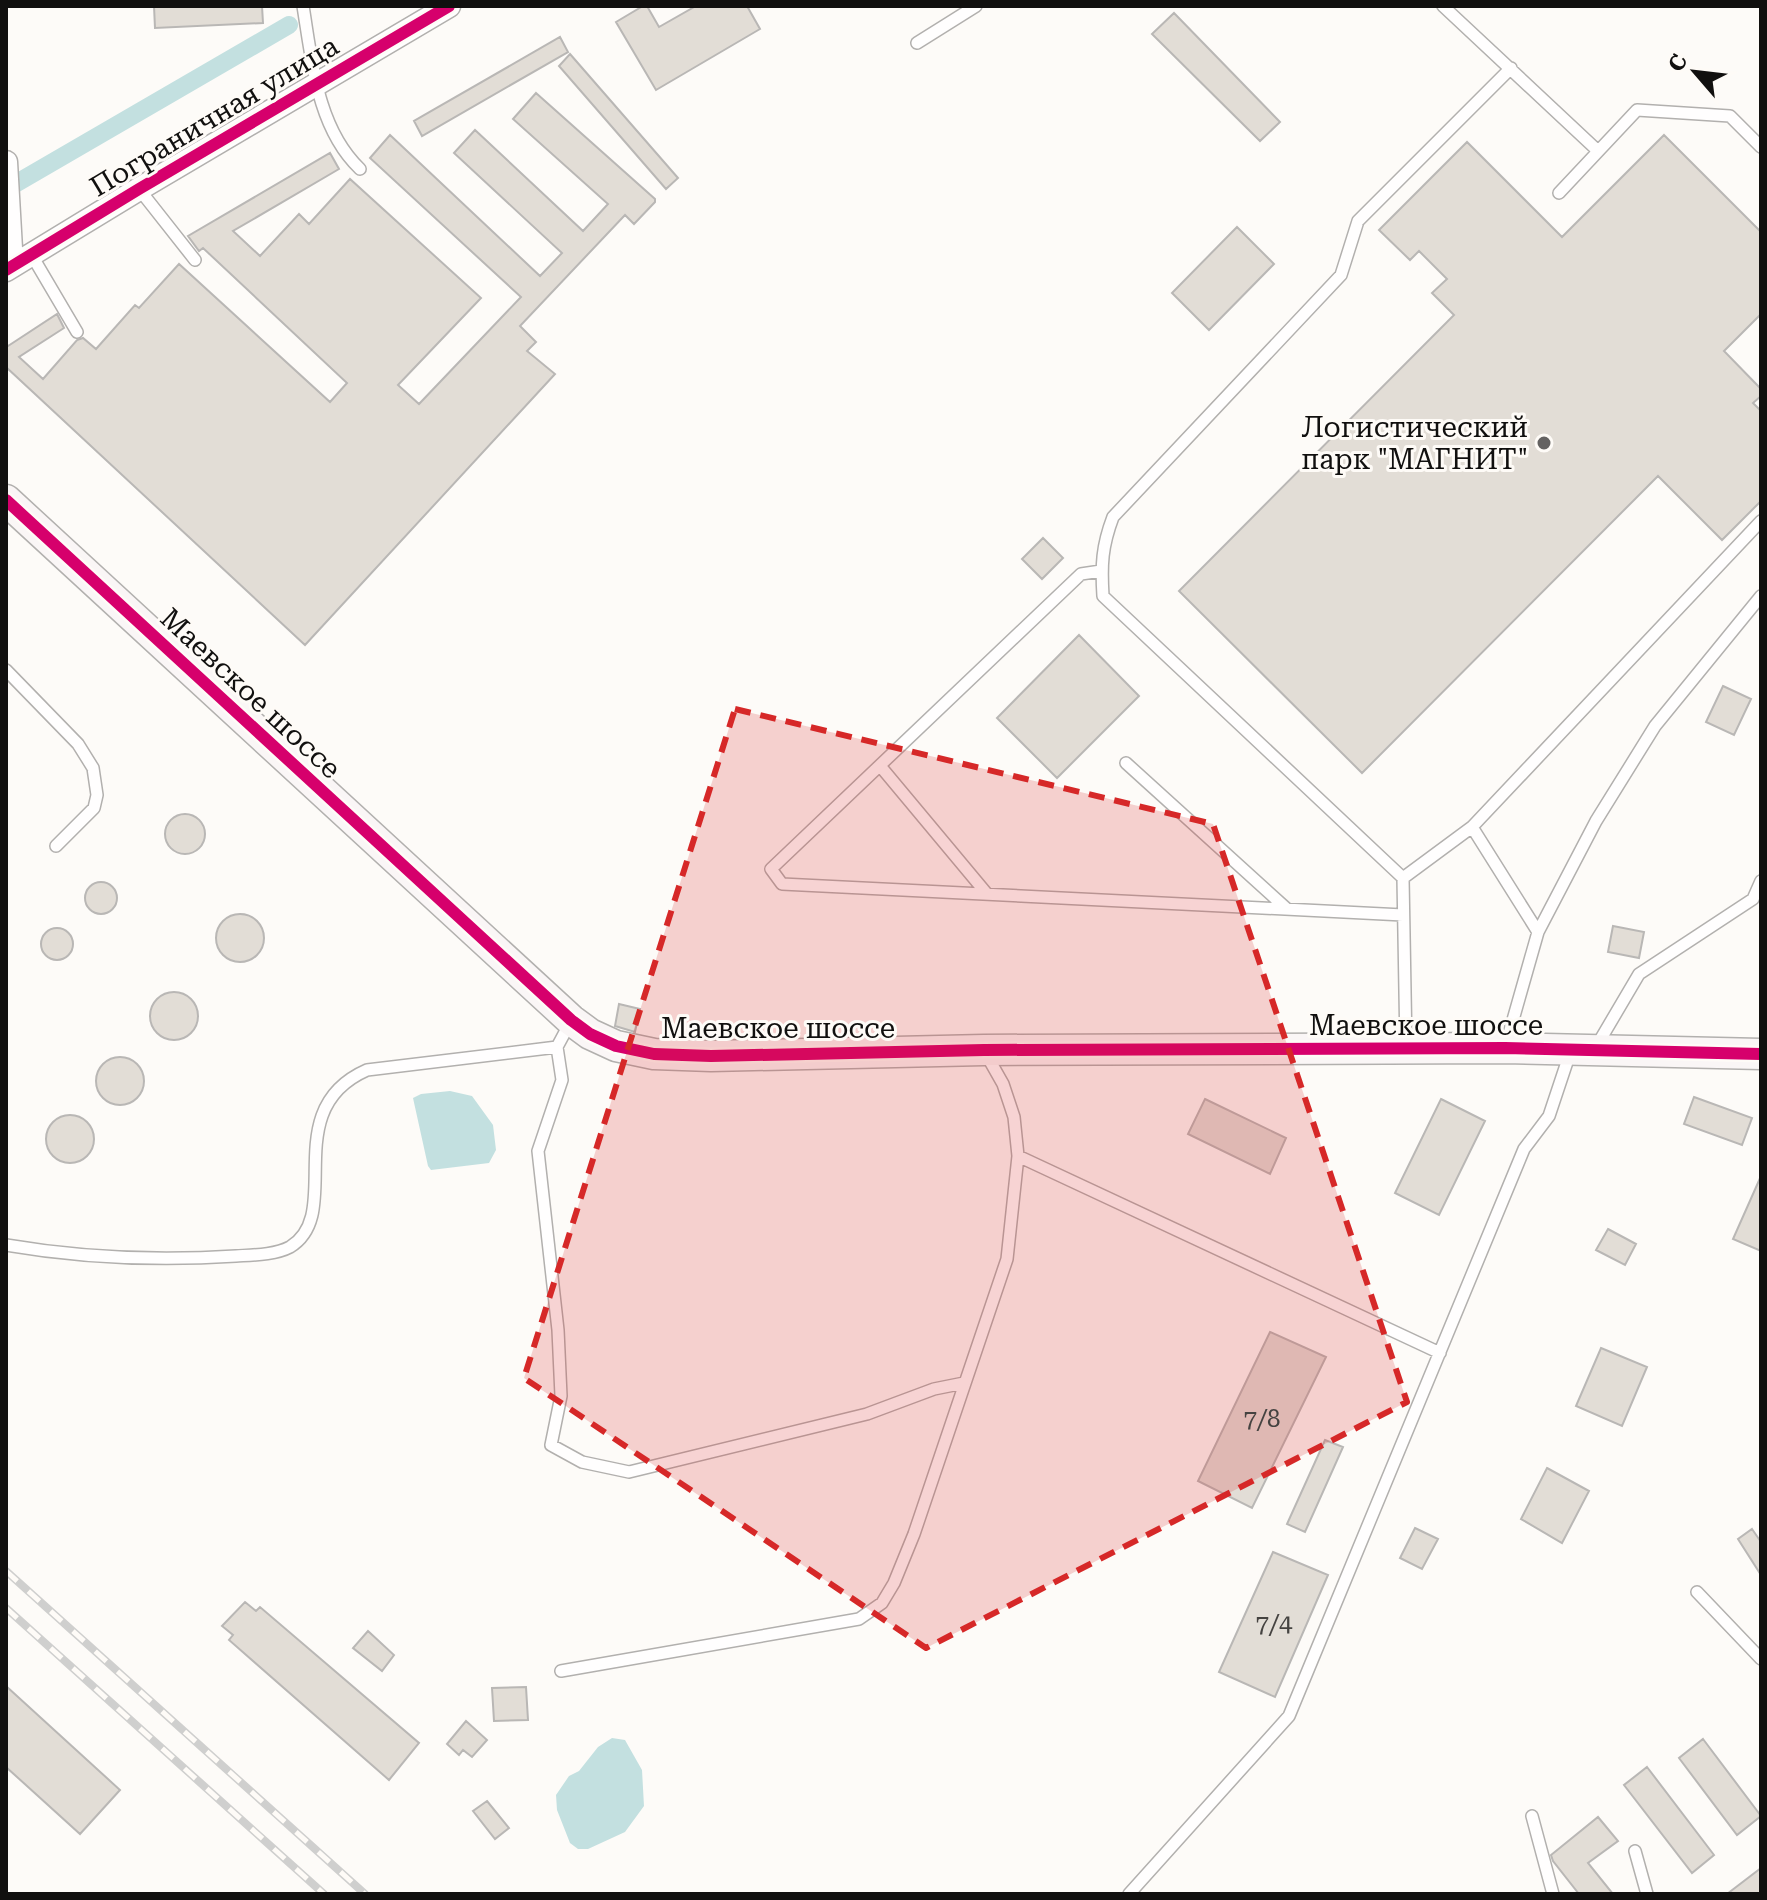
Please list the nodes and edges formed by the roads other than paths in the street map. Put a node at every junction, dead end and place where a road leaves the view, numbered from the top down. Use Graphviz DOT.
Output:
graph roads {
  1 [pos="303,6"];
  2 [pos="449,6"];
  3 [pos="976,6"];
  4 [pos="1443,6"];
  5 [pos="917,43"];
  6 [pos="1511,68"];
  7 [pos="315,84"];
  8 [pos="1761,147"];
  9 [pos="1598,151"];
  10 [pos="6,162"];
  11 [pos="360,169"];
  12 [pos="6,172"];
  13 [pos="139,189"];
  14 [pos="1559,193"];
  15 [pos="195,260"];
  16 [pos="16,264"];
  17 [pos="77,332"];
  18 [pos="6,500"];
  19 [pos="6,517"];
  20 [pos="1761,521"];
  21 [pos="39,530"];
  22 [pos="1101,571"];
  23 [pos="1761,596"];
  24 [pos="6,670"];
  25 [pos="1126,763"];
  26 [pos="881,767"];
  27 [pos="1472,827"];
  28 [pos="56,846"];
  29 [pos="1403,878"];
  30 [pos="1761,881"];
  31 [pos="987,894"];
  32 [pos="1287,909"];
  33 [pos="1403,915"];
  34 [pos="1538,932"];
  35 [pos="571,1020"];
  36 [pos="557,1047"];
  37 [pos="1505,1048"];
  38 [pos="1406,1049"];
  39 [pos="984,1050"];
  40 [pos="1583,1050"];
  41 [pos="1761,1054"];
  42 [pos="1018,1156"];
  43 [pos="6,1245"];
  44 [pos="1440,1353"];
  45 [pos="964,1383"];
  46 [pos="1697,1592"];
  47 [pos="1761,1659"];
  48 [pos="561,1671"];
  49 [pos="1532,1816"];
  50 [pos="1635,1851"];
  51 [pos="1129,1894"];
  52 [pos="1553,1894"];
  53 [pos="1647,1894"];
  1 -- 7 [label="lane"];
  2 -- 7 [label="street, Пограничная улица"];
  3 -- 5 [label="lane"];
  4 -- 6 [label="lane"];
  6 -- 9 [label="lane"];
  6 -- 22 [label="lane"];
  7 -- 11 [label="lane"];
  7 -- 13 [label="street, Пограничная улица"];
  8 -- 9 [label="lane"];
  9 -- 14 [label="lane"];
  10 -- 12 [label="street"];
  12 -- 16 [label="street"];
  13 -- 15 [label="lane"];
  13 -- 16 [label="street, Пограничная улица"];
  16 -- 17 [label="lane"];
  18 -- 21 [label="street, Маевское шоссе"];
  19 -- 21 [label="lane"];
  20 -- 27 [label="lane"];
  21 -- 35 [label="street, Маевское шоссе"];
  22 -- 26 [label="lane"];
  22 -- 29 [label="lane"];
  23 -- 34 [label="lane"];
  24 -- 28 [label="lane"];
  25 -- 32 [label="lane"];
  26 -- 31 [label="lane"];
  26 -- 31 [label="lane"];
  27 -- 29 [label="lane"];
  27 -- 34 [label="lane"];
  29 -- 33 [label="lane"];
  30 -- 40 [label="lane"];
  31 -- 32 [label="lane"];
  32 -- 33 [label="lane"];
  33 -- 38 [label="lane"];
  34 -- 37 [label="lane"];
  35 -- 36 [label="lane"];
  35 -- 39 [label="street, Маевское шоссе"];
  36 -- 43 [label="lane"];
  36 -- 45 [label="lane"];
  37 -- 38 [label="street, Маевское шоссе"];
  37 -- 40 [label="street, Маевское шоссе"];
  38 -- 39 [label="street, Маевское шоссе"];
  39 -- 42 [label="lane"];
  40 -- 41 [label="street, Маевское шоссе"];
  40 -- 44 [label="lane"];
  42 -- 44 [label="lane"];
  42 -- 45 [label="lane"];
  44 -- 51 [label="lane"];
  45 -- 48 [label="lane"];
  46 -- 47 [label="lane"];
  49 -- 52 [label="lane"];
  50 -- 53 [label="lane"];
}
